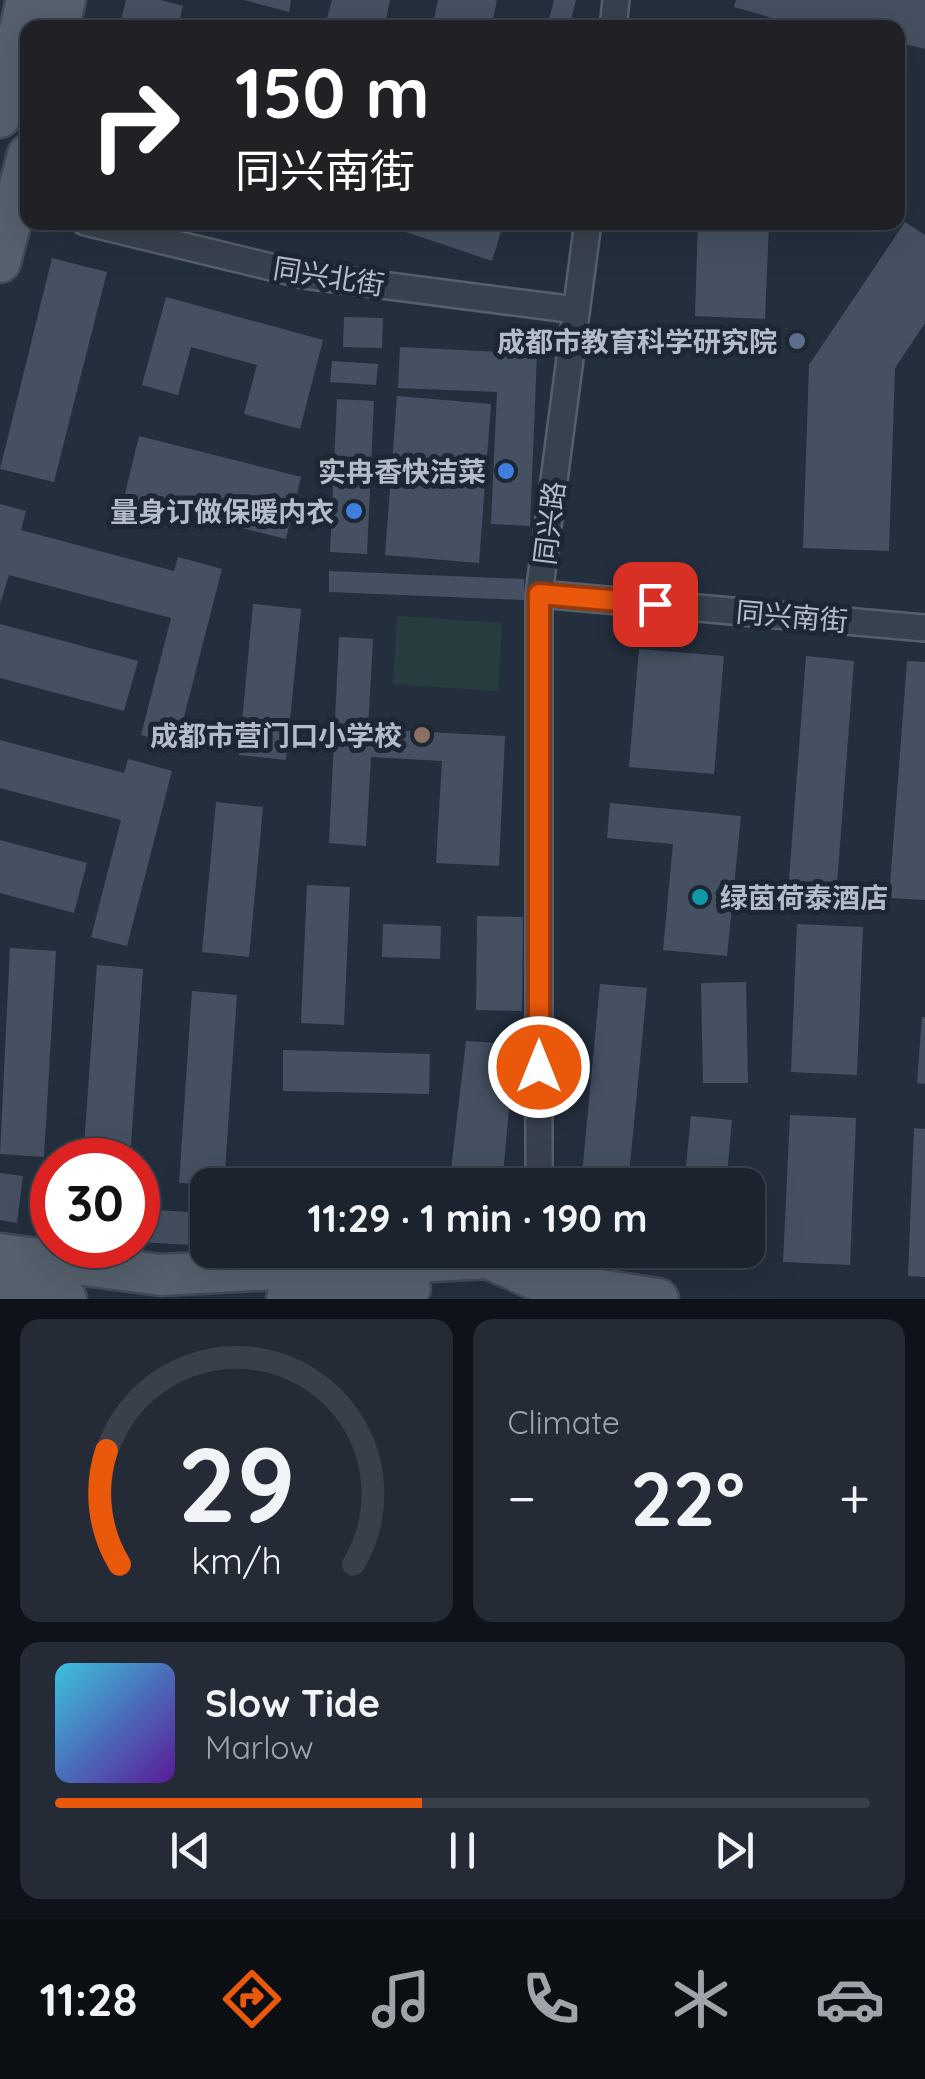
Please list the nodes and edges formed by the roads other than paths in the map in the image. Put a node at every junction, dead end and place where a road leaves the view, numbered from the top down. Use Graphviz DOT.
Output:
graph roads {
  1 [pos="20,30"];
  2 [pos="0,117"];
  3 [pos="20,210"];
  4 [pos="118,230"];
  5 [pos="587,230"];
  6 [pos="0,262"];
  7 [pos="576,310"];
  8 [pos="539,594"];
  9 [pos="925,628"];
  10 [pos="539,1168"];
  11 [pos="0,1254"];
  12 [pos="284,1268"];
  13 [pos="524,1268"];
  14 [pos="550,1268"];
  15 [pos="0,1288"];
  16 [pos="66,1299"];
  17 [pos="286,1299"];
  18 [pos="658,1299"];
  1 -- 2 [label="main road"];
  3 -- 6 [label="main road"];
  4 -- 7 [label="street, 同兴北街"];
  5 -- 7 [label="street, 同兴路"];
  7 -- 8 [label="street, 同兴路"];
  8 -- 9 [label="street, 同兴南街"];
  8 -- 10 [label="street, 同兴路"];
  11 -- 12 [label="main road"];
  13 -- 17 [label="main road"];
  14 -- 18 [label="main road"];
  15 -- 16 [label="main road"];
}
